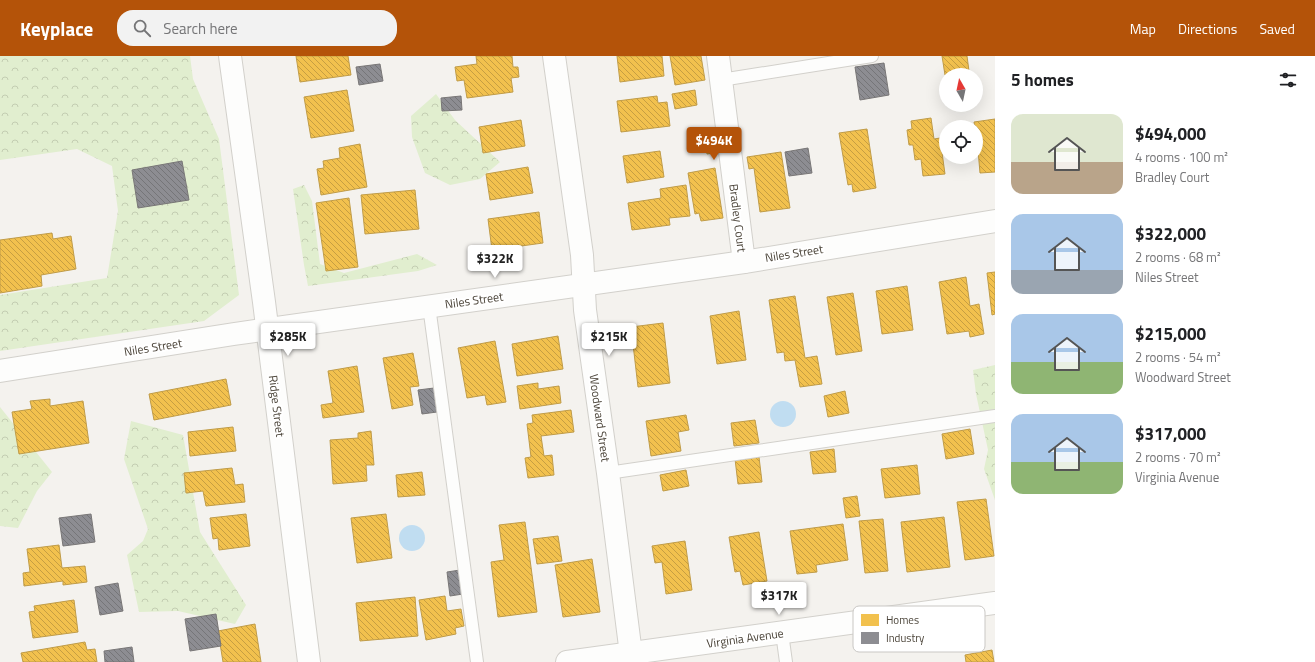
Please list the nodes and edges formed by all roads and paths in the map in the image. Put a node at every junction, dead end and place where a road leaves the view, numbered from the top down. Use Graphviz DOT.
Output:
graph roads {
  1 [pos="230,56"];
  2 [pos="554,56"];
  3 [pos="718,56"];
  4 [pos="872,56"];
  5 [pos="721,80"];
  6 [pos="995,221"];
  7 [pos="744,262"];
  8 [pos="584,283"];
  9 [pos="429,306"];
  10 [pos="267,329"];
  11 [pos="0,371"];
  12 [pos="995,416"];
  13 [pos="608,473"];
  14 [pos="995,603"];
  15 [pos="974,606"];
  16 [pos="853,623"];
  17 [pos="782,633"];
  18 [pos="631,658"];
  19 [pos="309,662"];
  20 [pos="477,662"];
  21 [pos="567,662"];
  22 [pos="786,662"];
  1 -- 10 [label="street, Ridge Street"];
  2 -- 8 [label="street, Woodward Street"];
  3 -- 5 [label="street, Bradley Court"];
  4 -- 5 [label="lane"];
  5 -- 7 [label="street, Bradley Court"];
  6 -- 7 [label="street, Niles Street"];
  7 -- 8 [label="street, Niles Street"];
  8 -- 9 [label="street, Niles Street"];
  8 -- 13 [label="street, Woodward Street"];
  9 -- 10 [label="street, Niles Street"];
  9 -- 20 [label="lane"];
  10 -- 11 [label="street, Niles Street"];
  10 -- 19 [label="street, Ridge Street"];
  12 -- 13 [label="lane"];
  13 -- 18 [label="street, Woodward Street"];
  14 -- 15 [label="street, Virginia Avenue"];
  16 -- 17 [label="street, Virginia Avenue"];
  17 -- 18 [label="street, Virginia Avenue"];
  17 -- 22 [label="lane"];
  18 -- 21 [label="street, Virginia Avenue"];
}
